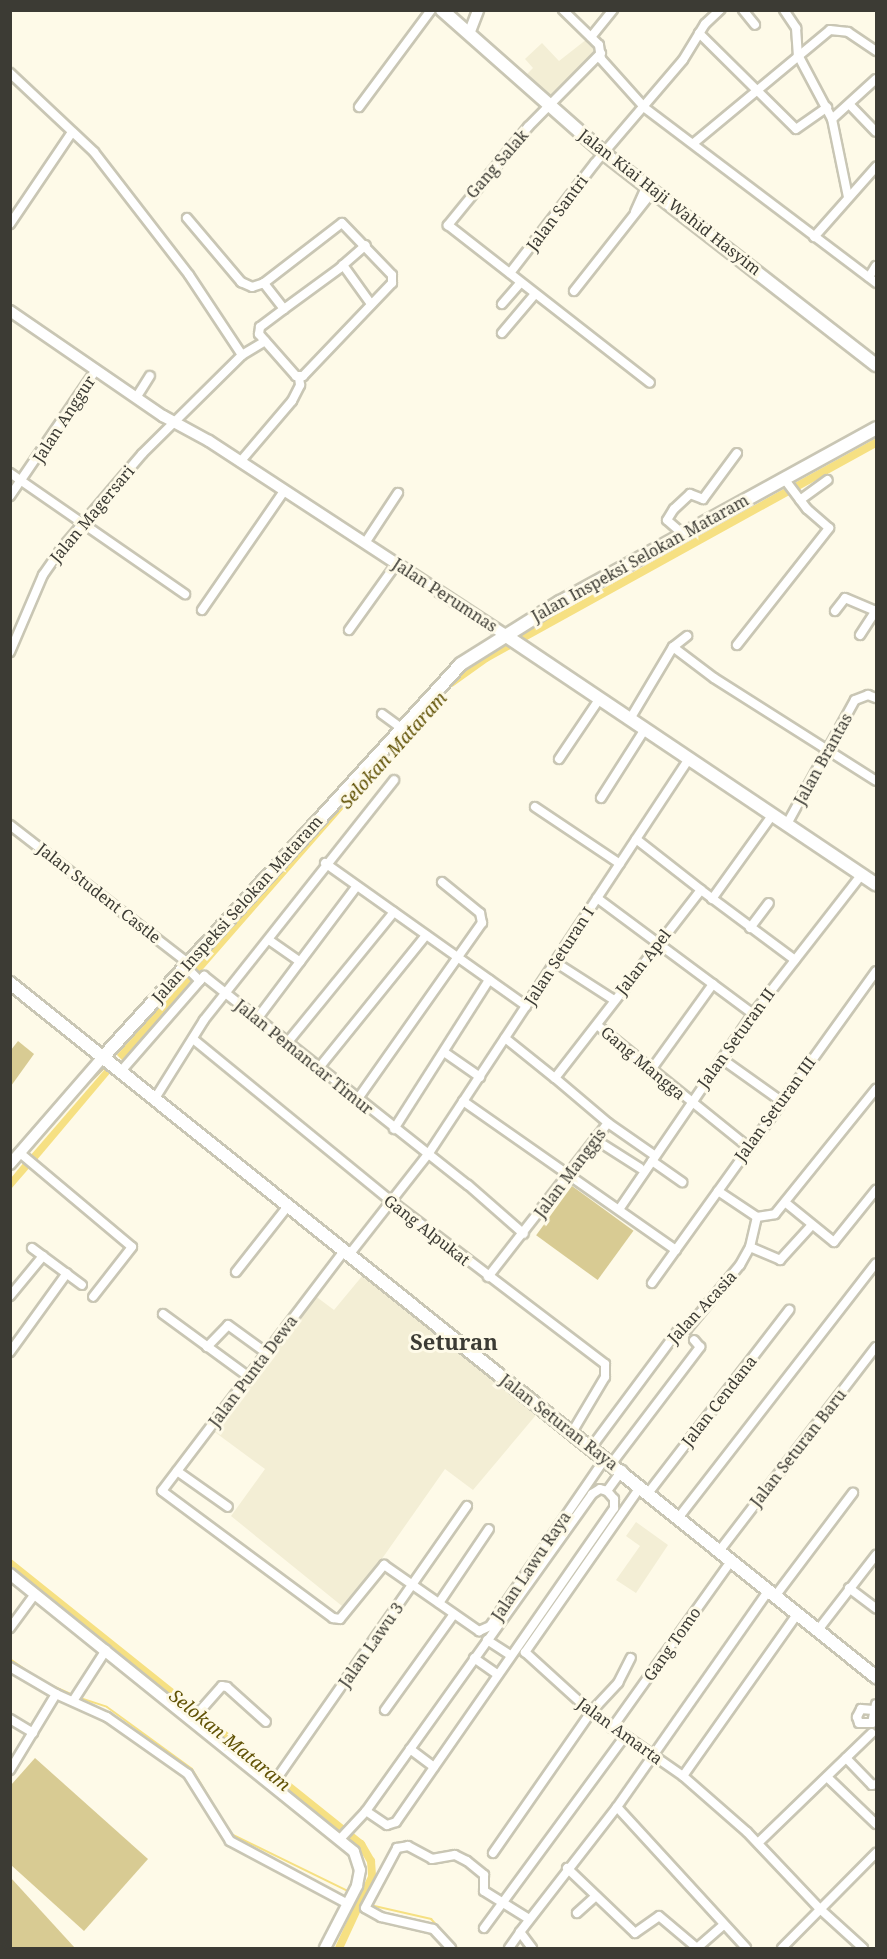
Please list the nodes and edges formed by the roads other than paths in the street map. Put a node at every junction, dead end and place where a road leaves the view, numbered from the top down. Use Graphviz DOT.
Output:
graph roads {
  1 [pos="431,10"];
  2 [pos="442,10"];
  3 [pos="478,10"];
  4 [pos="563,10"];
  5 [pos="613,10"];
  6 [pos="720,10"];
  7 [pos="743,10"];
  8 [pos="784,10"];
  9 [pos="755,25"];
  10 [pos="699,33"];
  11 [pos="469,34"];
  12 [pos="591,38"];
  13 [pos="876,51"];
  14 [pos="601,53"];
  15 [pos="798,55"];
  16 [pos="10,74"];
  17 [pos="876,79"];
  18 [pos="756,87"];
  19 [pos="550,105"];
  20 [pos="850,105"];
  21 [pos="359,107"];
  22 [pos="827,107"];
  23 [pos="645,108"];
  24 [pos="832,119"];
  25 [pos="72,132"];
  26 [pos="876,132"];
  27 [pos="695,142"];
  28 [pos="606,155"];
  29 [pos="876,167"];
  30 [pos="650,188"];
  31 [pos="848,197"];
  32 [pos="187,218"];
  33 [pos="10,224"];
  34 [pos="814,237"];
  35 [pos="366,245"];
  36 [pos="343,266"];
  37 [pos="876,266"];
  38 [pos="510,273"];
  39 [pos="873,280"];
  40 [pos="264,283"];
  41 [pos="520,283"];
  42 [pos="574,291"];
  43 [pos="535,294"];
  44 [pos="371,304"];
  45 [pos="502,304"];
  46 [pos="285,309"];
  47 [pos="10,311"];
  48 [pos="502,333"];
  49 [pos="265,341"];
  50 [pos="242,355"];
  51 [pos="876,364"];
  52 [pos="96,370"];
  53 [pos="150,376"];
  54 [pos="299,377"];
  55 [pos="650,383"];
  56 [pos="136,398"];
  57 [pos="176,421"];
  58 [pos="876,428"];
  59 [pos="737,453"];
  60 [pos="240,462"];
  61 [pos="10,473"];
  62 [pos="828,480"];
  63 [pos="23,481"];
  64 [pos="787,482"];
  65 [pos="284,491"];
  66 [pos="398,492"];
  67 [pos="10,496"];
  68 [pos="798,498"];
  69 [pos="84,522"];
  70 [pos="683,534"];
  71 [pos="365,543"];
  72 [pos="397,563"];
  73 [pos="185,594"];
  74 [pos="202,610"];
  75 [pos="835,611"];
  76 [pos="876,611"];
  77 [pos="349,630"];
  78 [pos="860,635"];
  79 [pos="687,636"];
  80 [pos="509,637"];
  81 [pos="737,645"];
  82 [pos="673,648"];
  83 [pos="10,652"];
  84 [pos="600,698"];
  85 [pos="876,698"];
  86 [pos="382,714"];
  87 [pos="630,719"];
  88 [pos="400,727"];
  89 [pos="645,729"];
  90 [pos="826,750"];
  91 [pos="689,758"];
  92 [pos="560,759"];
  93 [pos="394,780"];
  94 [pos="876,781"];
  95 [pos="601,798"];
  96 [pos="535,807"];
  97 [pos="773,814"];
  98 [pos="788,824"];
  99 [pos="10,825"];
  100 [pos="636,839"];
  101 [pos="325,863"];
  102 [pos="620,864"];
  103 [pos="862,874"];
  104 [pos="442,882"];
  105 [pos="876,884"];
  106 [pos="357,886"];
  107 [pos="701,890"];
  108 [pos="597,898"];
  109 [pos="712,899"];
  110 [pos="769,903"];
  111 [pos="394,912"];
  112 [pos="750,928"];
  113 [pos="426,935"];
  114 [pos="269,940"];
  115 [pos="657,942"];
  116 [pos="459,959"];
  117 [pos="795,960"];
  118 [pos="300,962"];
  119 [pos="555,962"];
  120 [pos="188,967"];
  121 [pos="876,971"];
  122 [pos="199,980"];
  123 [pos="489,980"];
  124 [pos="10,983"];
  125 [pos="713,984"];
  126 [pos="225,994"];
  127 [pos="614,1000"];
  128 [pos="526,1006"];
  129 [pos="753,1014"];
  130 [pos="257,1019"];
  131 [pos="597,1025"];
  132 [pos="505,1038"];
  133 [pos="193,1039"];
  134 [pos="287,1043"];
  135 [pos="444,1052"];
  136 [pos="104,1059"];
  137 [pos="722,1059"];
  138 [pos="318,1069"];
  139 [pos="119,1070"];
  140 [pos="651,1070"];
  141 [pos="480,1077"];
  142 [pos="555,1078"];
  143 [pos="876,1089"];
  144 [pos="156,1100"];
  145 [pos="357,1100"];
  146 [pos="463,1101"];
  147 [pos="781,1101"];
  148 [pos="689,1102"];
  149 [pos="608,1123"];
  150 [pos="394,1130"];
  151 [pos="596,1140"];
  152 [pos="748,1147"];
  153 [pos="428,1154"];
  154 [pos="653,1158"];
  155 [pos="26,1159"];
  156 [pos="10,1164"];
  157 [pos="640,1168"];
  158 [pos="570,1176"];
  159 [pos="682,1182"];
  160 [pos="876,1190"];
  161 [pos="718,1191"];
  162 [pos="391,1202"];
  163 [pos="786,1203"];
  164 [pos="288,1206"];
  165 [pos="620,1208"];
  166 [pos="757,1217"];
  167 [pos="812,1225"];
  168 [pos="524,1234"];
  169 [pos="750,1247"];
  170 [pos="32,1248"];
  171 [pos="676,1250"];
  172 [pos="346,1253"];
  173 [pos="43,1256"];
  174 [pos="876,1263"];
  175 [pos="236,1272"];
  176 [pos="67,1273"];
  177 [pos="488,1277"];
  178 [pos="652,1283"];
  179 [pos="82,1285"];
  180 [pos="10,1296"];
  181 [pos="93,1297"];
  182 [pos="789,1310"];
  183 [pos="163,1314"];
  184 [pos="694,1340"];
  185 [pos="207,1347"];
  186 [pos="876,1347"];
  187 [pos="10,1352"];
  188 [pos="266,1352"];
  189 [pos="249,1377"];
  190 [pos="571,1434"];
  191 [pos="590,1449"];
  192 [pos="613,1464"];
  193 [pos="177,1471"];
  194 [pos="645,1489"];
  195 [pos="162,1491"];
  196 [pos="608,1491"];
  197 [pos="852,1493"];
  198 [pos="468,1506"];
  199 [pos="228,1507"];
  200 [pos="679,1517"];
  201 [pos="489,1529"];
  202 [pos="720,1550"];
  203 [pos="876,1555"];
  204 [pos="732,1560"];
  205 [pos="10,1574"];
  206 [pos="413,1585"];
  207 [pos="849,1588"];
  208 [pos="772,1593"];
  209 [pos="35,1594"];
  210 [pos="439,1603"];
  211 [pos="876,1608"];
  212 [pos="454,1614"];
  213 [pos="798,1614"];
  214 [pos="10,1628"];
  215 [pos="818,1630"];
  216 [pos="487,1640"];
  217 [pos="106,1650"];
  218 [pos="510,1655"];
  219 [pos="474,1658"];
  220 [pos="630,1658"];
  221 [pos="10,1667"];
  222 [pos="498,1675"];
  223 [pos="876,1677"];
  224 [pos="57,1694"];
  225 [pos="74,1699"];
  226 [pos="874,1707"];
  227 [pos="385,1710"];
  228 [pos="591,1712"];
  229 [pos="194,1718"];
  230 [pos="10,1719"];
  231 [pos="266,1722"];
  232 [pos="864,1726"];
  233 [pos="612,1728"];
  234 [pos="33,1733"];
  235 [pos="874,1735"];
  236 [pos="625,1736"];
  237 [pos="410,1749"];
  238 [pos="654,1756"];
  239 [pos="846,1758"];
  240 [pos="434,1767"];
  241 [pos="11,1768"];
  242 [pos="683,1776"];
  243 [pos="827,1777"];
  244 [pos="274,1783"];
  245 [pos="876,1784"];
  246 [pos="617,1807"];
  247 [pos="366,1811"];
  248 [pos="876,1824"];
  249 [pos="342,1837"];
  250 [pos="758,1843"];
  251 [pos="493,1853"];
  252 [pos="876,1853"];
  253 [pos="567,1868"];
  254 [pos="359,1893"];
  255 [pos="596,1896"];
  256 [pos="506,1904"];
  257 [pos="820,1909"];
  258 [pos="577,1913"];
  259 [pos="529,1919"];
  260 [pos="723,1925"];
  261 [pos="484,1928"];
  262 [pos="520,1932"];
  263 [pos="325,1948"];
  264 [pos="451,1948"];
  265 [pos="509,1948"];
  266 [pos="532,1948"];
  267 [pos="697,1948"];
  268 [pos="746,1948"];
  269 [pos="782,1948"];
  270 [pos="863,1948"];
  1 -- 21 [label="street"];
  2 -- 11 [label="main road, Jalan Kiai Haji Wahid Hasyim"];
  3 -- 11 [label="street"];
  4 -- 12 [label="street"];
  5 -- 12 [label="street"];
  6 -- 10 [label="street, Jalan Santri"];
  7 -- 9 [label="street"];
  8 -- 15 [label="street"];
  10 -- 18 [label="street"];
  10 -- 23 [label="street, Jalan Santri"];
  11 -- 19 [label="main road, Jalan Kiai Haji Wahid Hasyim"];
  12 -- 14 [label="street"];
  13 -- 15 [label="street"];
  14 -- 19 [label="street, Gang Salak"];
  14 -- 23 [label="street"];
  15 -- 18 [label="street"];
  15 -- 22 [label="street"];
  16 -- 25 [label="street"];
  17 -- 20 [label="street"];
  18 -- 22 [label="street"];
  18 -- 27 [label="street"];
  19 -- 28 [label="main road, Jalan Kiai Haji Wahid Hasyim"];
  19 -- 38 [label="street, Gang Salak"];
  20 -- 24 [label="street"];
  20 -- 26 [label="street"];
  22 -- 24 [label="street"];
  23 -- 27 [label="street"];
  23 -- 28 [label="street, Jalan Santri"];
  24 -- 31 [label="street"];
  25 -- 33 [label="street"];
  25 -- 50 [label="street"];
  27 -- 34 [label="street"];
  28 -- 30 [label="main road, Jalan Kiai Haji Wahid Hasyim"];
  28 -- 38 [label="street, Jalan Santri"];
  29 -- 31 [label="street"];
  30 -- 42 [label="street"];
  30 -- 51 [label="main road, Jalan Kiai Haji Wahid Hasyim"];
  31 -- 34 [label="street"];
  32 -- 40 [label="street"];
  34 -- 39 [label="street"];
  35 -- 36 [label="street"];
  35 -- 40 [label="street"];
  35 -- 44 [label="street"];
  36 -- 44 [label="street"];
  36 -- 46 [label="street"];
  37 -- 39 [label="street"];
  38 -- 41 [label="street"];
  40 -- 46 [label="street"];
  41 -- 43 [label="street"];
  41 -- 45 [label="street"];
  43 -- 48 [label="street"];
  43 -- 55 [label="street"];
  44 -- 54 [label="street"];
  46 -- 49 [label="street"];
  47 -- 52 [label="street, Jalan Perumnas"];
  49 -- 50 [label="street, Jalan Magersari"];
  49 -- 54 [label="street"];
  50 -- 57 [label="street, Jalan Magersari"];
  52 -- 56 [label="street, Jalan Perumnas"];
  52 -- 63 [label="street, Jalan Anggur"];
  53 -- 56 [label="street"];
  54 -- 60 [label="street"];
  56 -- 57 [label="street, Jalan Perumnas"];
  57 -- 60 [label="street, Jalan Perumnas"];
  57 -- 69 [label="street, Jalan Magersari"];
  58 -- 64 [label="main road, Jalan Inspeksi Selokan Mataram"];
  59 -- 70 [label="street"];
  60 -- 65 [label="street, Jalan Perumnas"];
  61 -- 63 [label="street"];
  62 -- 68 [label="street"];
  63 -- 67 [label="street, Jalan Anggur"];
  63 -- 69 [label="street"];
  64 -- 68 [label="street"];
  64 -- 70 [label="main road, Jalan Inspeksi Selokan Mataram"];
  65 -- 71 [label="street, Jalan Perumnas"];
  65 -- 74 [label="street"];
  66 -- 71 [label="street"];
  68 -- 81 [label="street"];
  69 -- 73 [label="street"];
  69 -- 83 [label="street, Jalan Magersari"];
  70 -- 80 [label="main road, Jalan Inspeksi Selokan Mataram"];
  71 -- 72 [label="street, Jalan Perumnas"];
  72 -- 77 [label="street"];
  72 -- 80 [label="street, Jalan Perumnas"];
  75 -- 76 [label="street"];
  76 -- 78 [label="street"];
  79 -- 82 [label="street"];
  80 -- 84 [label="main road, Jalan Perumnas"];
  80 -- 88 [label="main road, Jalan Inspeksi Selokan Mataram"];
  82 -- 87 [label="street"];
  82 -- 90 [label="street"];
  84 -- 87 [label="main road, Jalan Perumnas"];
  84 -- 92 [label="street"];
  85 -- 90 [label="street, Jalan Brantas"];
  86 -- 88 [label="street"];
  87 -- 89 [label="main road, Jalan Perumnas"];
  88 -- 120 [label="main road, Jalan Inspeksi Selokan Mataram"];
  89 -- 91 [label="main road, Jalan Perumnas"];
  89 -- 95 [label="street"];
  90 -- 94 [label="street"];
  90 -- 98 [label="street, Jalan Brantas"];
  91 -- 97 [label="main road, Jalan Perumnas"];
  91 -- 100 [label="street, Jalan Seturan I"];
  93 -- 101 [label="street"];
  96 -- 102 [label="street"];
  97 -- 98 [label="main road, Jalan Perumnas"];
  97 -- 109 [label="street"];
  98 -- 103 [label="main road, Jalan Perumnas"];
  99 -- 120 [label="street, Jalan Student Castle"];
  100 -- 102 [label="street, Jalan Seturan I"];
  100 -- 107 [label="street"];
  101 -- 106 [label="street"];
  101 -- 114 [label="street"];
  102 -- 108 [label="street, Jalan Seturan I"];
  103 -- 105 [label="main road, Jalan Perumnas"];
  103 -- 117 [label="street, Jalan Seturan II"];
  104 -- 116 [label="street"];
  106 -- 111 [label="street"];
  106 -- 118 [label="street"];
  107 -- 109 [label="street"];
  107 -- 115 [label="street, Jalan Apel"];
  108 -- 115 [label="street"];
  108 -- 119 [label="street, Jalan Seturan I"];
  109 -- 112 [label="street"];
  110 -- 112 [label="street"];
  111 -- 113 [label="street"];
  111 -- 134 [label="street"];
  112 -- 117 [label="street"];
  113 -- 116 [label="street"];
  113 -- 138 [label="street"];
  114 -- 118 [label="street"];
  114 -- 126 [label="street"];
  115 -- 125 [label="street"];
  115 -- 127 [label="street, Jalan Apel"];
  116 -- 123 [label="street"];
  116 -- 145 [label="street"];
  117 -- 129 [label="street, Jalan Seturan II"];
  118 -- 130 [label="street"];
  119 -- 127 [label="street"];
  119 -- 128 [label="street, Jalan Seturan I"];
  120 -- 122 [label="street"];
  120 -- 136 [label="main road, Jalan Inspeksi Selokan Mataram"];
  121 -- 147 [label="street, Jalan Seturan III"];
  122 -- 126 [label="street"];
  122 -- 139 [label="street"];
  123 -- 128 [label="street"];
  123 -- 135 [label="street"];
  124 -- 136 [label="main road, Jalan Seturan Raya"];
  125 -- 129 [label="street"];
  125 -- 140 [label="street"];
  126 -- 130 [label="street, Jalan Pemancar Timur"];
  126 -- 133 [label="street, Jalan Pemancar Timur"];
  127 -- 131 [label="street, Jalan Apel"];
  128 -- 132 [label="street, Jalan Seturan I"];
  129 -- 137 [label="street, Jalan Seturan II"];
  130 -- 134 [label="street, Jalan Pemancar Timur"];
  131 -- 140 [label="street, Gang Mangga"];
  131 -- 142 [label="street, Jalan Apel"];
  132 -- 141 [label="street, Jalan Seturan I"];
  132 -- 142 [label="street"];
  133 -- 144 [label="street, Jalan Pemancar Timur"];
  133 -- 162 [label="street, Gang Alpukat"];
  134 -- 138 [label="street, Jalan Pemancar Timur"];
  135 -- 141 [label="street"];
  135 -- 150 [label="street"];
  136 -- 139 [label="main road, Jalan Seturan Raya"];
  136 -- 155 [label="street, Jalan Inspeksi Selokan Mataram"];
  137 -- 147 [label="street"];
  137 -- 148 [label="street, Jalan Seturan II"];
  138 -- 145 [label="street, Jalan Pemancar Timur"];
  139 -- 144 [label="main road, Jalan Seturan Raya"];
  140 -- 148 [label="street, Gang Mangga"];
  141 -- 146 [label="street, Jalan Seturan I"];
  142 -- 149 [label="street, Jalan Manggis"];
  143 -- 163 [label="street"];
  144 -- 164 [label="main road, Jalan Seturan Raya"];
  145 -- 150 [label="street, Jalan Pemancar Timur"];
  146 -- 153 [label="street, Jalan Seturan I"];
  146 -- 158 [label="street"];
  147 -- 152 [label="street, Jalan Seturan III"];
  148 -- 152 [label="street, Gang Mangga"];
  148 -- 154 [label="street, Jalan Seturan II"];
  149 -- 151 [label="street, Jalan Manggis"];
  149 -- 154 [label="street"];
  150 -- 153 [label="street, Jalan Pemancar Timur"];
  151 -- 157 [label="street"];
  151 -- 158 [label="street, Jalan Manggis"];
  152 -- 161 [label="street, Jalan Seturan III"];
  153 -- 162 [label="street"];
  153 -- 168 [label="street, Jalan Pemancar Timur"];
  154 -- 159 [label="street"];
  154 -- 165 [label="street, Jalan Seturan II"];
  155 -- 156 [label="street, Jalan Inspeksi Selokan Mataram"];
  155 -- 181 [label="street"];
  158 -- 165 [label="street"];
  158 -- 168 [label="street, Jalan Manggis"];
  160 -- 167 [label="street"];
  161 -- 166 [label="street"];
  161 -- 171 [label="street, Jalan Seturan III"];
  162 -- 172 [label="street"];
  162 -- 177 [label="street, Gang Alpukat"];
  163 -- 166 [label="street"];
  163 -- 167 [label="street"];
  164 -- 172 [label="main road, Jalan Seturan Raya"];
  164 -- 175 [label="street"];
  165 -- 171 [label="street"];
  166 -- 169 [label="street, Jalan Acasia"];
  167 -- 169 [label="street"];
  168 -- 177 [label="street, Jalan Manggis"];
  169 -- 191 [label="street, Jalan Acasia"];
  170 -- 173 [label="street"];
  171 -- 178 [label="street, Jalan Seturan III"];
  172 -- 188 [label="street, Jalan Punta Dewa"];
  172 -- 190 [label="main road, Jalan Seturan Raya"];
  173 -- 176 [label="street"];
  173 -- 180 [label="street"];
  174 -- 200 [label="street"];
  176 -- 179 [label="street"];
  176 -- 187 [label="street"];
  177 -- 190 [label="street, Gang Alpukat"];
  182 -- 194 [label="street, Jalan Cendana"];
  183 -- 185 [label="street"];
  184 -- 192 [label="street"];
  185 -- 188 [label="street"];
  185 -- 189 [label="street"];
  186 -- 202 [label="street, Jalan Seturan Baru"];
  188 -- 189 [label="street, Jalan Punta Dewa"];
  189 -- 193 [label="street, Jalan Punta Dewa"];
  190 -- 191 [label="main road, Jalan Seturan Raya"];
  191 -- 192 [label="main road, Jalan Seturan Raya"];
  192 -- 194 [label="main road, Jalan Seturan Raya"];
  192 -- 196 [label="street"];
  192 -- 212 [label="street, Jalan Lawu Raya"];
  193 -- 195 [label="street, Jalan Punta Dewa"];
  193 -- 199 [label="street"];
  194 -- 200 [label="main road, Jalan Seturan Raya"];
  194 -- 228 [label="street, Jalan Amarta"];
  195 -- 206 [label="street, Jalan Lawu Raya"];
  196 -- 216 [label="street"];
  196 -- 218 [label="street"];
  197 -- 208 [label="street"];
  198 -- 206 [label="street, Jalan Lawu 3"];
  200 -- 202 [label="main road, Jalan Seturan Raya"];
  201 -- 210 [label="street"];
  202 -- 204 [label="main road, Jalan Seturan Raya"];
  203 -- 207 [label="street"];
  204 -- 208 [label="main road, Jalan Seturan Raya"];
  204 -- 233 [label="street, Gang Tomo"];
  205 -- 209 [label="street"];
  206 -- 210 [label="street, Jalan Lawu Raya"];
  206 -- 244 [label="street, Jalan Lawu 3"];
  207 -- 211 [label="street"];
  207 -- 215 [label="street"];
  208 -- 213 [label="main road, Jalan Seturan Raya"];
  208 -- 238 [label="street"];
  209 -- 214 [label="street"];
  209 -- 217 [label="street"];
  210 -- 212 [label="street, Jalan Lawu Raya"];
  212 -- 227 [label="street"];
  213 -- 215 [label="main road, Jalan Seturan Raya"];
  213 -- 242 [label="street"];
  215 -- 223 [label="main road, Jalan Seturan Raya"];
  216 -- 218 [label="street"];
  216 -- 219 [label="street"];
  217 -- 225 [label="street"];
  217 -- 229 [label="street"];
  218 -- 222 [label="street"];
  219 -- 222 [label="street"];
  219 -- 237 [label="street"];
  220 -- 228 [label="street"];
  221 -- 224 [label="street"];
  222 -- 240 [label="street"];
  224 -- 225 [label="street"];
  224 -- 234 [label="street"];
  225 -- 254 [label="street"];
  226 -- 232 [label="street"];
  226 -- 232 [label="street"];
  228 -- 233 [label="street, Jalan Amarta"];
  228 -- 251 [label="street"];
  229 -- 231 [label="street"];
  229 -- 244 [label="street"];
  230 -- 234 [label="street"];
  232 -- 235 [label="street"];
  233 -- 236 [label="street, Jalan Amarta"];
  234 -- 241 [label="street"];
  235 -- 239 [label="street"];
  236 -- 238 [label="street, Jalan Amarta"];
  236 -- 256 [label="street"];
  237 -- 240 [label="street"];
  237 -- 247 [label="street"];
  238 -- 242 [label="street, Jalan Amarta"];
  238 -- 246 [label="street"];
  239 -- 243 [label="street"];
  239 -- 245 [label="street"];
  240 -- 247 [label="street"];
  242 -- 250 [label="street, Jalan Amarta"];
  243 -- 248 [label="street"];
  243 -- 250 [label="street"];
  244 -- 249 [label="street"];
  246 -- 253 [label="street"];
  246 -- 260 [label="street"];
  247 -- 249 [label="street"];
  249 -- 254 [label="street"];
  250 -- 257 [label="street, Jalan Amarta"];
  252 -- 257 [label="street"];
  253 -- 255 [label="street"];
  253 -- 259 [label="street"];
  254 -- 256 [label="street"];
  254 -- 263 [label="street"];
  254 -- 264 [label="street"];
  255 -- 258 [label="street"];
  255 -- 267 [label="street"];
  256 -- 259 [label="street"];
  256 -- 261 [label="street"];
  257 -- 269 [label="street"];
  257 -- 270 [label="street, Jalan Amarta"];
  259 -- 262 [label="street"];
  260 -- 267 [label="street"];
  260 -- 268 [label="street"];
  262 -- 265 [label="street"];
  262 -- 266 [label="street"];
}
